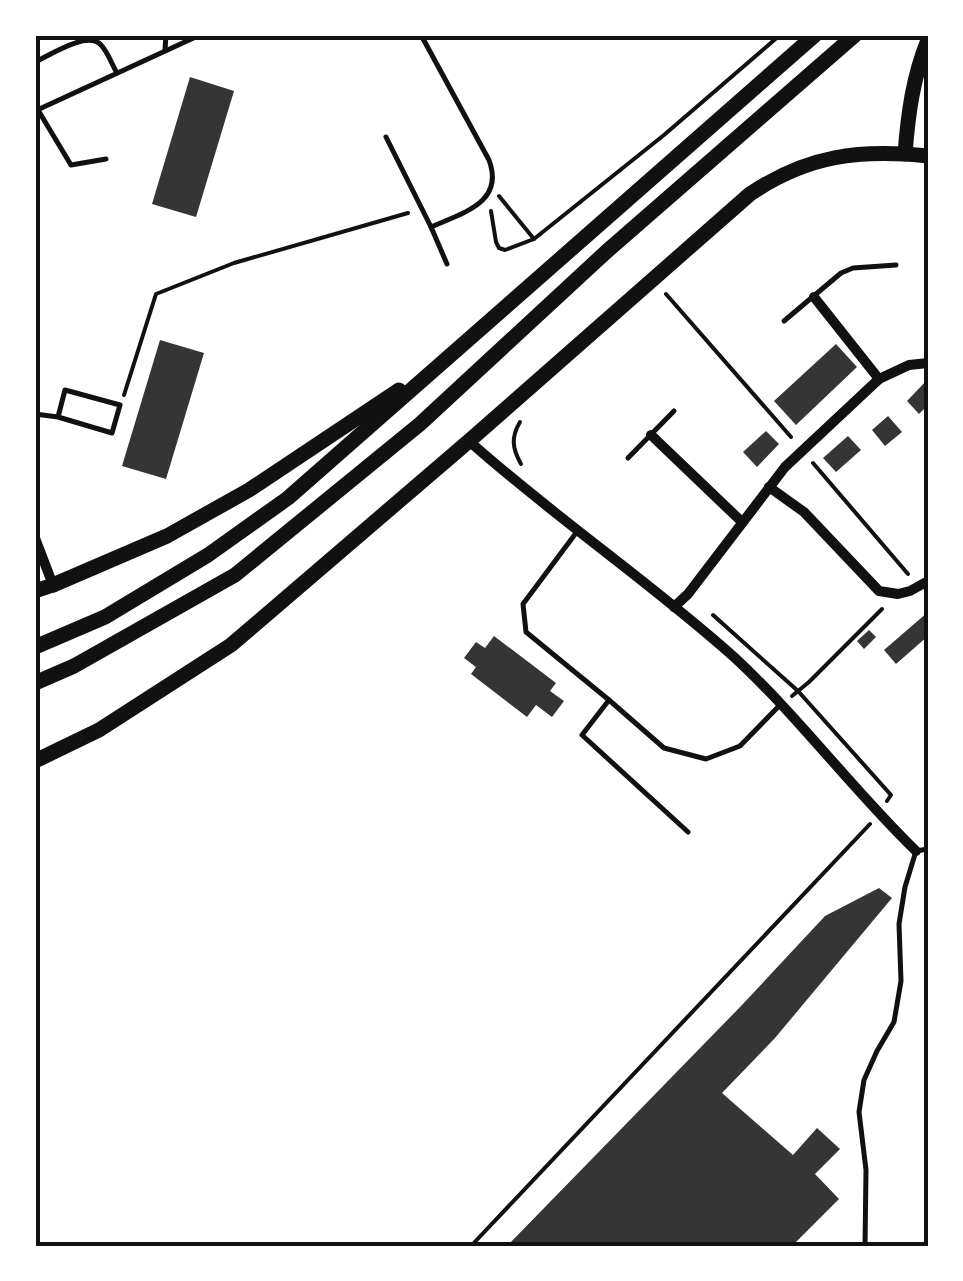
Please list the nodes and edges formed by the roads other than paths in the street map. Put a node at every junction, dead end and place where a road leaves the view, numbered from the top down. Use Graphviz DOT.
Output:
graph roads {
  1 [pos="166,35"];
  2 [pos="200,35"];
  3 [pos="421,35"];
  4 [pos="815,35"];
  5 [pos="855,35"];
  6 [pos="928,40"];
  7 [pos="165,50"];
  8 [pos="35,62"];
  9 [pos="117,73"];
  10 [pos="37,110"];
  11 [pos="386,137"];
  12 [pos="905,154"];
  13 [pos="928,156"];
  14 [pos="106,159"];
  15 [pos="431,228"];
  16 [pos="446,264"];
  17 [pos="896,265"];
  18 [pos="814,297"];
  19 [pos="784,322"];
  20 [pos="453,354"];
  21 [pos="928,363"];
  22 [pos="878,379"];
  23 [pos="674,412"];
  24 [pos="35,414"];
  25 [pos="58,417"];
  26 [pos="651,436"];
  27 [pos="469,441"];
  28 [pos="628,458"];
  29 [pos="769,488"];
  30 [pos="742,522"];
  31 [pos="578,530"];
  32 [pos="35,538"];
  33 [pos="923,584"];
  34 [pos="53,586"];
  35 [pos="35,591"];
  36 [pos="674,607"];
  37 [pos="35,646"];
  38 [pos="35,683"];
  39 [pos="609,700"];
  40 [pos="780,705"];
  41 [pos="35,761"];
  42 [pos="688,832"];
  43 [pos="922,850"];
  44 [pos="864,1246"];
  1 -- 7 [label="lane"];
  2 -- 7 [label="lane"];
  3 -- 15 [label="lane"];
  4 -- 20 [label="main road"];
  5 -- 38 [label="main road"];
  6 -- 12 [label="main road"];
  7 -- 9 [label="lane"];
  8 -- 9 [label="lane"];
  9 -- 10 [label="lane"];
  10 -- 14 [label="lane"];
  11 -- 15 [label="lane"];
  12 -- 13 [label="main road"];
  12 -- 27 [label="main road"];
  15 -- 16 [label="lane"];
  17 -- 18 [label="lane"];
  18 -- 19 [label="lane"];
  18 -- 22 [label="street"];
  20 -- 34 [label="main road"];
  20 -- 37 [label="main road"];
  21 -- 22 [label="street"];
  22 -- 29 [label="street"];
  23 -- 26 [label="lane"];
  24 -- 25 [label="lane"];
  25 -- 25 [label="lane"];
  26 -- 28 [label="lane"];
  26 -- 30 [label="street"];
  27 -- 31 [label="street"];
  27 -- 41 [label="main road"];
  29 -- 30 [label="street"];
  29 -- 33 [label="street"];
  30 -- 36 [label="street"];
  31 -- 36 [label="street"];
  31 -- 39 [label="lane"];
  32 -- 34 [label="street"];
  34 -- 35 [label="main road"];
  36 -- 40 [label="street"];
  39 -- 40 [label="lane"];
  39 -- 42 [label="lane"];
  40 -- 43 [label="street"];
  43 -- 44 [label="lane"];
}
